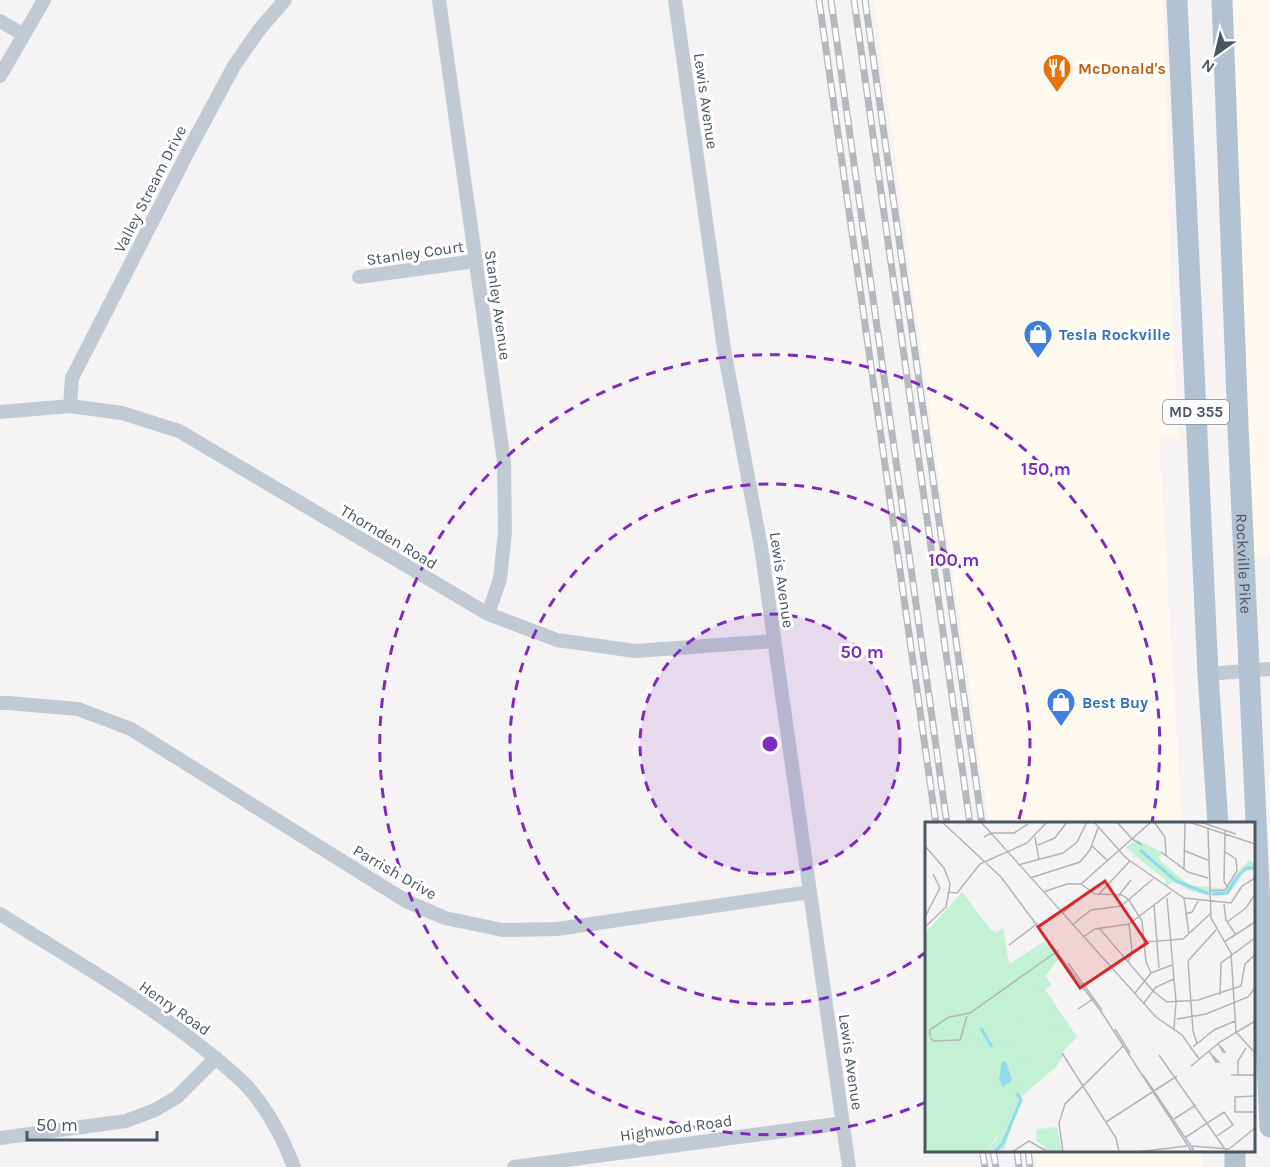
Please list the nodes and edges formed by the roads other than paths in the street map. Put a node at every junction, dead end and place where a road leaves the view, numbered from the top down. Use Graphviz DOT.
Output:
graph roads {
  1 [pos="44,0"];
  2 [pos="285,0"];
  3 [pos="439,0"];
  4 [pos="675,0"];
  5 [pos="1177,0"];
  6 [pos="1222,0"];
  7 [pos="0,21"];
  8 [pos="24,35"];
  9 [pos="0,76"];
  10 [pos="476,261"];
  11 [pos="359,277"];
  12 [pos="70,406"];
  13 [pos="0,412"];
  14 [pos="488,614"];
  15 [pos="774,641"];
  16 [pos="1260,669"];
  17 [pos="1208,674"];
  18 [pos="0,704"];
  19 [pos="1218,822"];
  20 [pos="810,892"];
  21 [pos="0,914"];
  22 [pos="1257,941"];
  23 [pos="216,1058"];
  24 [pos="843,1122"];
  25 [pos="1270,1126"];
  26 [pos="0,1138"];
  27 [pos="294,1167"];
  28 [pos="514,1167"];
  29 [pos="849,1167"];
  1 -- 8 [label="street"];
  2 -- 12 [label="street, Valley Stream Drive"];
  3 -- 10 [label="street, Stanley Avenue"];
  4 -- 15 [label="street, Lewis Avenue"];
  5 -- 17 [label="main road, MD 355"];
  6 -- 16 [label="main road, Rockville Pike / MD 355"];
  7 -- 8 [label="street"];
  8 -- 9 [label="street"];
  10 -- 11 [label="street, Stanley Court"];
  10 -- 14 [label="street, Stanley Avenue"];
  12 -- 13 [label="street, Thornden Road"];
  12 -- 14 [label="street, Thornden Road"];
  14 -- 15 [label="street, Thornden Road"];
  15 -- 20 [label="street, Lewis Avenue"];
  16 -- 17 [label="street"];
  16 -- 22 [label="main road, Rockville Pike / MD 355"];
  17 -- 19 [label="main road, MD 355"];
  18 -- 20 [label="street, Parrish Drive"];
  20 -- 24 [label="street, Lewis Avenue"];
  21 -- 23 [label="street, Henry Road"];
  22 -- 25 [label="main road, Rockville Pike / MD 355"];
  23 -- 26 [label="street"];
  23 -- 27 [label="street, Henry Road"];
  24 -- 28 [label="street, Highwood Road"];
  24 -- 29 [label="street, Lewis Avenue"];
}
